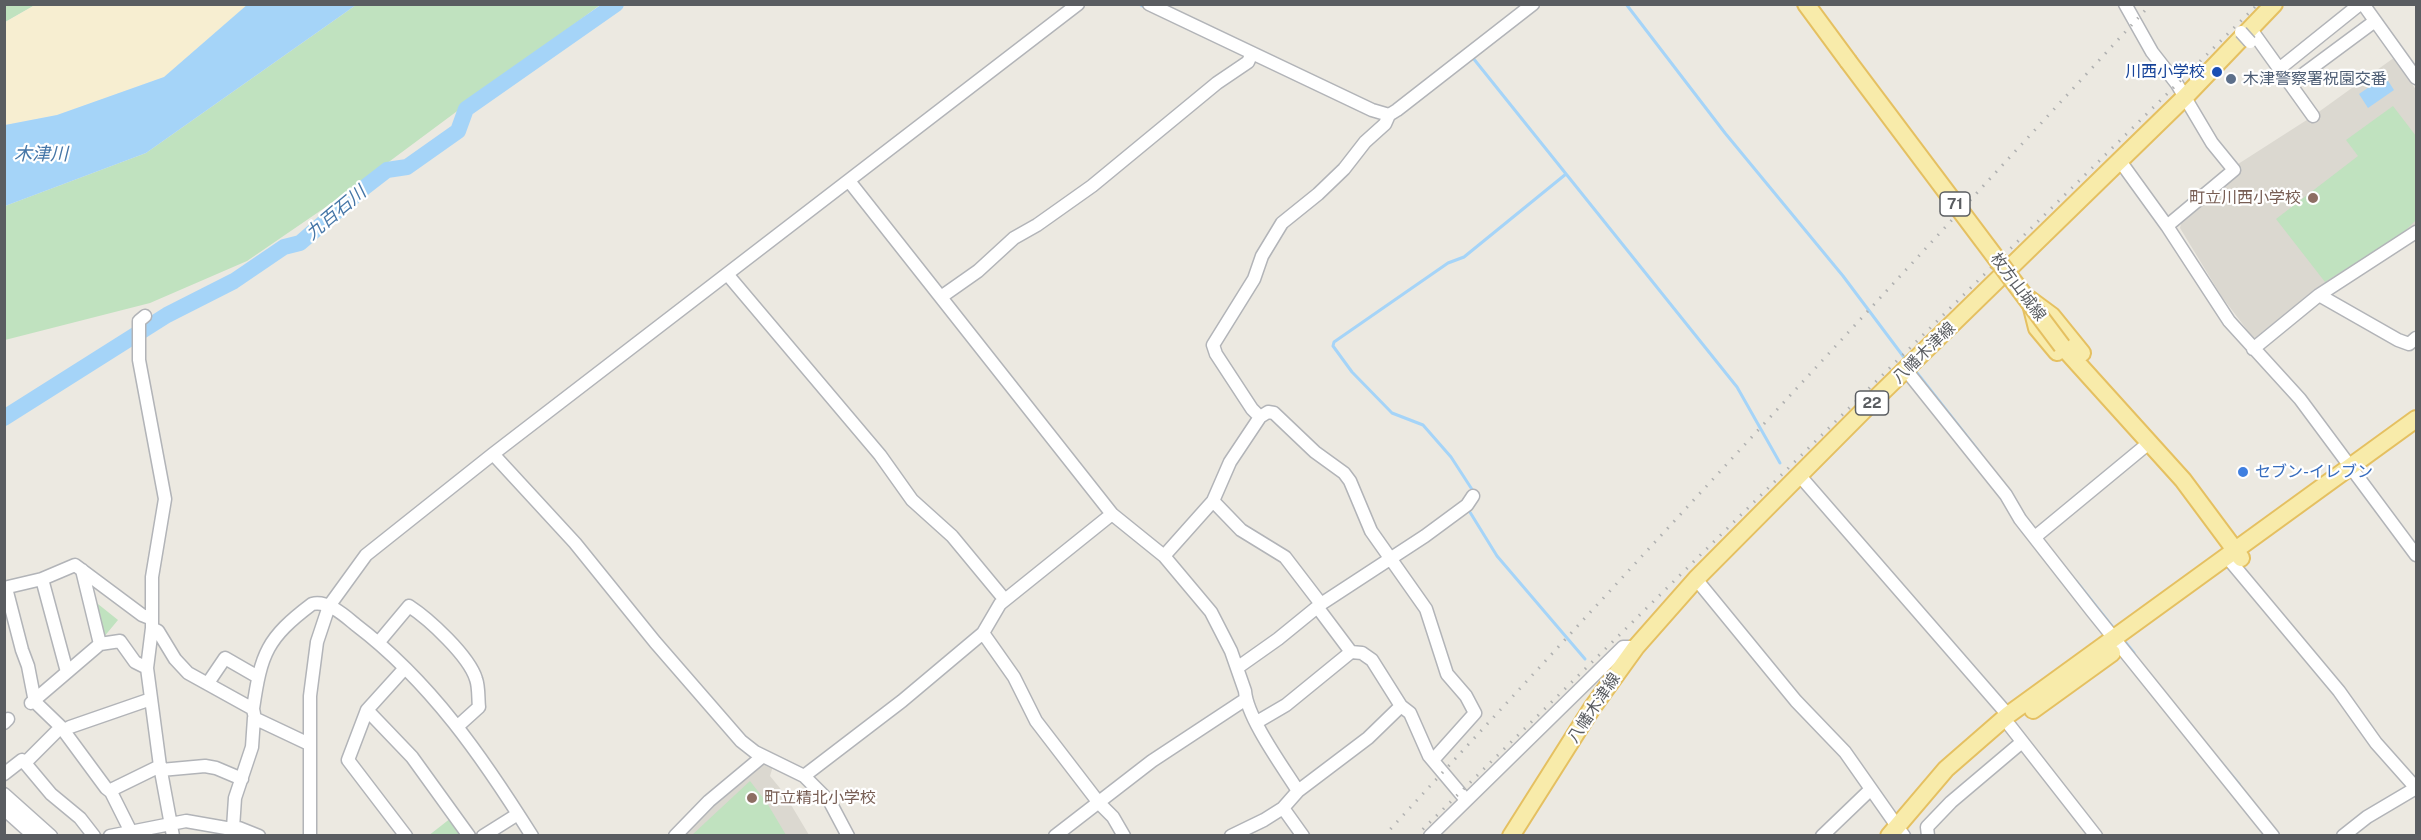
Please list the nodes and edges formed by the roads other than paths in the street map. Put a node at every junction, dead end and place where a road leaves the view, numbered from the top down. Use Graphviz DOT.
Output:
graph roads {
  1 [pos="1078,4"];
  2 [pos="1149,4"];
  3 [pos="1533,4"];
  4 [pos="1806,4"];
  5 [pos="2125,4"];
  6 [pos="2274,4"];
  7 [pos="2362,4"];
  8 [pos="2375,21"];
  9 [pos="2247,34"];
  10 [pos="1252,53"];
  11 [pos="2279,69"];
  12 [pos="2416,78"];
  13 [pos="2290,84"];
  14 [pos="2185,97"];
  15 [pos="1389,115"];
  16 [pos="2313,116"];
  17 [pos="2120,161"];
  18 [pos="849,181"];
  19 [pos="2167,226"];
  20 [pos="2416,232"];
  21 [pos="2008,272"];
  22 [pos="727,274"];
  23 [pos="2319,295"];
  24 [pos="941,297"];
  25 [pos="2029,299"];
  26 [pos="142,318"];
  27 [pos="2416,338"];
  28 [pos="2253,350"];
  29 [pos="1906,370"];
  30 [pos="1260,417"];
  31 [pos="2416,419"];
  32 [pos="2416,432"];
  33 [pos="2144,447"];
  34 [pos="493,454"];
  35 [pos="2353,471"];
  36 [pos="1800,476"];
  37 [pos="2183,480"];
  38 [pos="1473,496"];
  39 [pos="1213,501"];
  40 [pos="1112,513"];
  41 [pos="2035,537"];
  42 [pos="2416,555"];
  43 [pos="1164,556"];
  44 [pos="2234,558"];
  45 [pos="1390,560"];
  46 [pos="82,570"];
  47 [pos="42,579"];
  48 [pos="1696,579"];
  49 [pos="1005,600"];
  50 [pos="329,606"];
  51 [pos="1319,606"];
  52 [pos="152,623"];
  53 [pos="983,633"];
  54 [pos="2117,642"];
  55 [pos="378,643"];
  56 [pos="100,644"];
  57 [pos="1636,647"];
  58 [pos="1351,651"];
  59 [pos="147,668"];
  60 [pos="405,668"];
  61 [pos="1237,668"];
  62 [pos="67,672"];
  63 [pos="258,677"];
  64 [pos="208,683"];
  65 [pos="151,699"];
  66 [pos="1246,699"];
  67 [pos="33,702"];
  68 [pos="1401,706"];
  69 [pos="367,710"];
  70 [pos="254,714"];
  71 [pos="2009,721"];
  72 [pos="1257,722"];
  73 [pos="458,726"];
  74 [pos="62,729"];
  75 [pos="2022,742"];
  76 [pos="309,744"];
  77 [pos="763,756"];
  78 [pos="1433,760"];
  79 [pos="25,763"];
  80 [pos="161,768"];
  81 [pos="4,774"];
  82 [pos="804,776"];
  83 [pos="242,779"];
  84 [pos="1871,789"];
  85 [pos="1298,791"];
  86 [pos="111,792"];
  87 [pos="4,794"];
  88 [pos="1466,800"];
  89 [pos="1099,803"];
  90 [pos="1283,808"];
  91 [pos="4,809"];
  92 [pos="518,814"];
  93 [pos="170,822"];
  94 [pos="233,828"];
  95 [pos="130,830"];
  96 [pos="1897,832"];
  97 [pos="34,836"];
  98 [pos="51,836"];
  99 [pos="94,836"];
  100 [pos="110,836"];
  101 [pos="173,836"];
  102 [pos="259,836"];
  103 [pos="310,836"];
  104 [pos="406,836"];
  105 [pos="469,836"];
  106 [pos="483,836"];
  107 [pos="532,836"];
  108 [pos="675,836"];
  109 [pos="848,836"];
  110 [pos="1055,836"];
  111 [pos="1124,836"];
  112 [pos="1230,836"];
  113 [pos="1304,836"];
  114 [pos="1430,836"];
  115 [pos="1511,836"];
  116 [pos="1821,836"];
  117 [pos="1928,836"];
  118 [pos="2096,836"];
  119 [pos="2273,836"];
  120 [pos="2343,836"];
  1 -- 18 [label="street"];
  2 -- 10 [label="street"];
  3 -- 15 [label="street"];
  4 -- 37 [label="main road, 枚方山城線 / 71, bridge"];
  5 -- 14 [label="street"];
  6 -- 9 [label="main road, 八幡木津線 / 22"];
  7 -- 8 [label="street"];
  7 -- 11 [label="street"];
  8 -- 12 [label="street"];
  8 -- 13 [label="street"];
  9 -- 11 [label="street"];
  9 -- 14 [label="main road, 八幡木津線 / 22"];
  10 -- 15 [label="street"];
  10 -- 24 [label="street"];
  11 -- 13 [label="street"];
  13 -- 16 [label="street"];
  14 -- 17 [label="main road, 八幡木津線 / 22"];
  14 -- 19 [label="street"];
  15 -- 30 [label="street"];
  17 -- 19 [label="street"];
  17 -- 21 [label="main road, 八幡木津線 / 22"];
  18 -- 22 [label="street"];
  18 -- 24 [label="street"];
  19 -- 28 [label="street"];
  20 -- 23 [label="street"];
  21 -- 25 [label="main road, 71"];
  21 -- 29 [label="main road, 八幡木津線 / 22"];
  22 -- 34 [label="street"];
  22 -- 49 [label="street"];
  23 -- 27 [label="street"];
  23 -- 28 [label="street"];
  24 -- 40 [label="street"];
  25 -- 33 [label="main road, 71"];
  25 -- 37 [label="main road, 71"];
  26 -- 52 [label="street"];
  28 -- 35 [label="street"];
  29 -- 36 [label="main road, 八幡木津線 / 22"];
  29 -- 41 [label="street"];
  30 -- 39 [label="street"];
  30 -- 45 [label="street"];
  31 -- 35 [label="main road"];
  32 -- 35 [label="main road"];
  33 -- 37 [label="main road, 71"];
  33 -- 41 [label="street"];
  34 -- 50 [label="street"];
  34 -- 77 [label="street"];
  35 -- 42 [label="street"];
  35 -- 44 [label="main road"];
  36 -- 48 [label="main road, 八幡木津線 / 22"];
  36 -- 71 [label="street"];
  37 -- 44 [label="main road, 枚方山城線 / 71"];
  38 -- 45 [label="street"];
  39 -- 43 [label="street"];
  39 -- 51 [label="street"];
  40 -- 43 [label="street"];
  40 -- 49 [label="street"];
  41 -- 54 [label="street"];
  43 -- 61 [label="street"];
  44 -- 54 [label="main road"];
  44 -- 120 [label="street"];
  45 -- 51 [label="street"];
  45 -- 78 [label="street"];
  46 -- 47 [label="street"];
  46 -- 52 [label="street"];
  46 -- 56 [label="street"];
  47 -- 62 [label="street"];
  47 -- 67 [label="street"];
  48 -- 57 [label="main road, 八幡木津線 / 22"];
  48 -- 84 [label="street"];
  49 -- 53 [label="street"];
  50 -- 55 [label="street"];
  50 -- 63 [label="street"];
  50 -- 76 [label="street"];
  51 -- 58 [label="street"];
  51 -- 61 [label="street"];
  52 -- 59 [label="street"];
  52 -- 64 [label="street"];
  53 -- 82 [label="street"];
  53 -- 89 [label="street"];
  54 -- 71 [label="main road"];
  54 -- 119 [label="street"];
  55 -- 60 [label="street"];
  55 -- 73 [label="street"];
  56 -- 59 [label="street"];
  56 -- 62 [label="street"];
  57 -- 88 [label="street"];
  57 -- 115 [label="main road, 八幡木津線 / 22"];
  58 -- 68 [label="street"];
  58 -- 72 [label="street"];
  59 -- 65 [label="street"];
  60 -- 69 [label="street"];
  60 -- 73 [label="street"];
  61 -- 66 [label="street"];
  62 -- 67 [label="street"];
  63 -- 64 [label="street"];
  63 -- 70 [label="street"];
  64 -- 70 [label="street"];
  65 -- 74 [label="street"];
  65 -- 80 [label="street"];
  66 -- 72 [label="street"];
  66 -- 89 [label="street"];
  67 -- 74 [label="street"];
  68 -- 78 [label="street"];
  68 -- 85 [label="street"];
  69 -- 104 [label="street"];
  69 -- 105 [label="street"];
  70 -- 76 [label="street"];
  70 -- 83 [label="street"];
  71 -- 75 [label="street"];
  71 -- 96 [label="main road"];
  72 -- 85 [label="street"];
  73 -- 92 [label="street"];
  74 -- 79 [label="street"];
  74 -- 86 [label="street"];
  75 -- 117 [label="street"];
  75 -- 118 [label="street"];
  76 -- 103 [label="street"];
  77 -- 82 [label="street"];
  77 -- 108 [label="street"];
  78 -- 88 [label="street"];
  79 -- 81 [label="street"];
  79 -- 99 [label="street"];
  80 -- 83 [label="street"];
  80 -- 86 [label="street"];
  80 -- 93 [label="street"];
  82 -- 109 [label="street"];
  83 -- 94 [label="street"];
  84 -- 96 [label="street"];
  84 -- 116 [label="street"];
  85 -- 90 [label="street"];
  86 -- 95 [label="street"];
  87 -- 98 [label="street"];
  88 -- 114 [label="street"];
  89 -- 110 [label="street"];
  89 -- 111 [label="street"];
  90 -- 112 [label="street"];
  90 -- 113 [label="street"];
  91 -- 97 [label="street"];
  92 -- 106 [label="street"];
  92 -- 107 [label="street"];
  93 -- 94 [label="street"];
  93 -- 95 [label="street"];
  93 -- 101 [label="street"];
  94 -- 102 [label="street"];
  95 -- 100 [label="street"];
}
